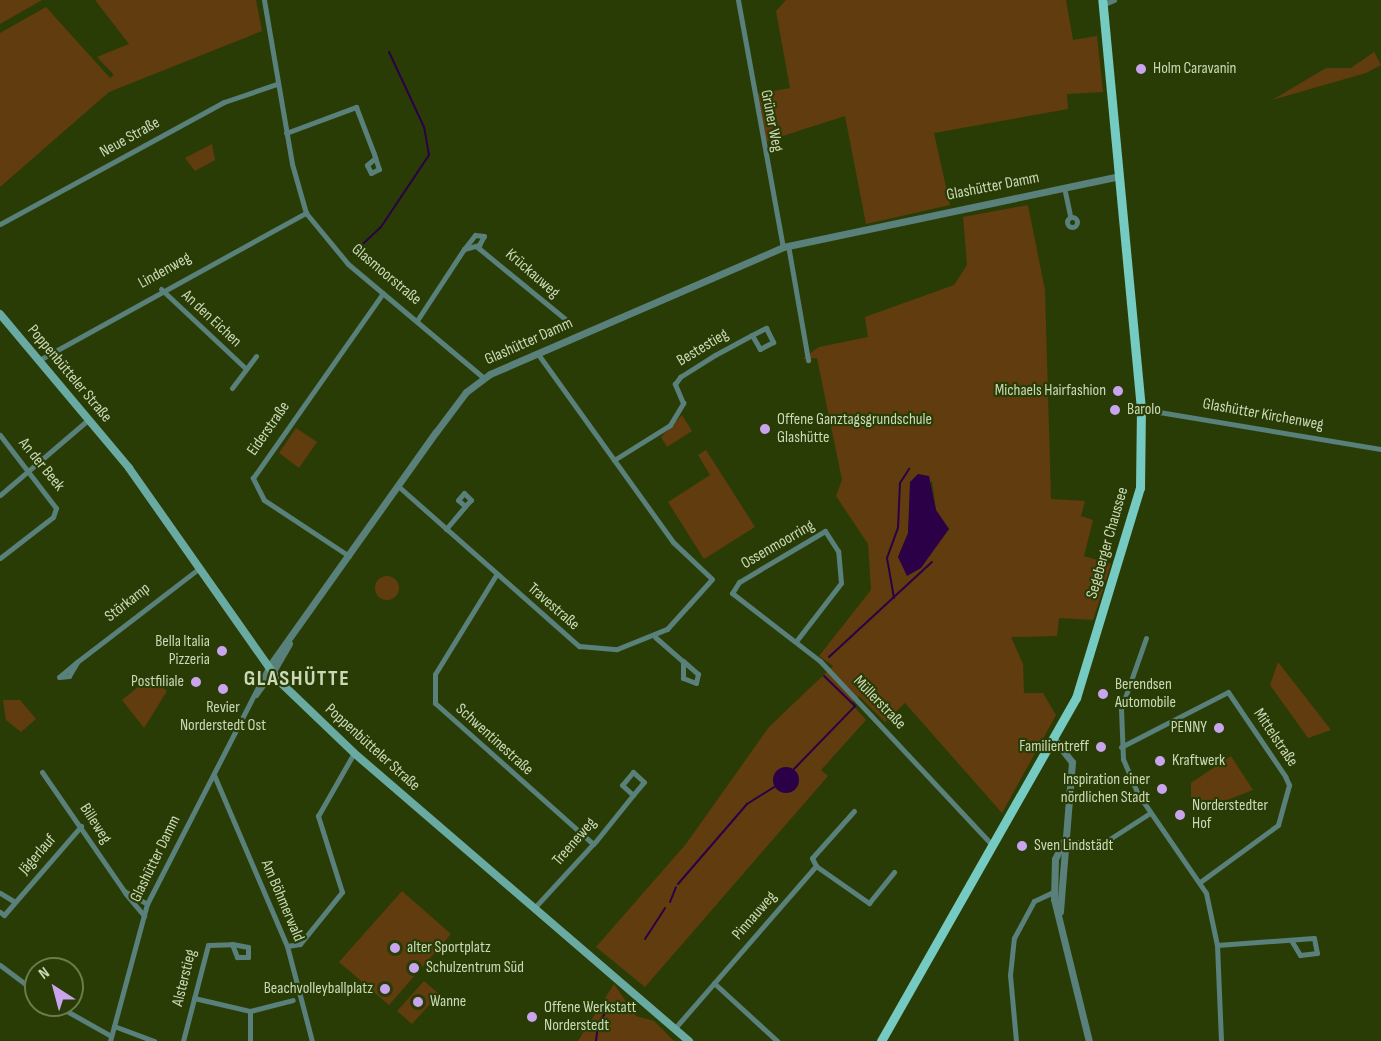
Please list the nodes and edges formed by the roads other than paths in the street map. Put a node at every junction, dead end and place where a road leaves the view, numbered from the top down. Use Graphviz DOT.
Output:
graph roads {
  1 [pos="264,0"];
  2 [pos="738,0"];
  3 [pos="1114,0"];
  4 [pos="1102,3"];
  5 [pos="277,84"];
  6 [pos="286,133"];
  7 [pos="375,158"];
  8 [pos="1119,176"];
  9 [pos="1064,187"];
  10 [pos="306,213"];
  11 [pos="1070,215"];
  12 [pos="0,224"];
  13 [pos="476,246"];
  14 [pos="785,246"];
  15 [pos="464,249"];
  16 [pos="161,289"];
  17 [pos="382,293"];
  18 [pos="0,314"];
  19 [pos="418,319"];
  20 [pos="570,323"];
  21 [pos="752,335"];
  22 [pos="537,353"];
  23 [pos="256,356"];
  24 [pos="41,359"];
  25 [pos="808,360"];
  26 [pos="244,367"];
  27 [pos="484,378"];
  28 [pos="232,388"];
  29 [pos="1141,409"];
  30 [pos="89,419"];
  31 [pos="0,435"];
  32 [pos="1381,449"];
  33 [pos="614,460"];
  34 [pos="29,470"];
  35 [pos="398,486"];
  36 [pos="0,495"];
  37 [pos="465,506"];
  38 [pos="446,529"];
  39 [pos="349,555"];
  40 [pos="0,558"];
  41 [pos="198,569"];
  42 [pos="496,575"];
  43 [pos="732,593"];
  44 [pos="655,637"];
  45 [pos="1146,638"];
  46 [pos="796,640"];
  47 [pos="683,661"];
  48 [pos="77,662"];
  49 [pos="270,671"];
  50 [pos="1054,739"];
  51 [pos="1121,747"];
  52 [pos="354,753"];
  53 [pos="42,772"];
  54 [pos="214,775"];
  55 [pos="633,795"];
  56 [pos="854,811"];
  57 [pos="1150,813"];
  58 [pos="81,826"];
  59 [pos="1063,842"];
  60 [pos="593,844"];
  61 [pos="993,846"];
  62 [pos="816,866"];
  63 [pos="894,872"];
  64 [pos="1200,882"];
  65 [pos="124,891"];
  66 [pos="1053,892"];
  67 [pos="0,893"];
  68 [pos="15,902"];
  69 [pos="147,904"];
  70 [pos="536,906"];
  71 [pos="0,912"];
  72 [pos="144,916"];
  73 [pos="1059,920"];
  74 [pos="1291,940"];
  75 [pos="232,944"];
  76 [pos="287,945"];
  77 [pos="1216,945"];
  78 [pos="0,965"];
  79 [pos="24,983"];
  80 [pos="714,983"];
  81 [pos="195,998"];
  82 [pos="293,1000"];
  83 [pos="250,1011"];
  84 [pos="75,1017"];
  85 [pos="114,1026"];
  86 [pos="675,1028"];
  87 [pos="110,1039"];
  88 [pos="154,1041"];
  89 [pos="183,1041"];
  90 [pos="250,1041"];
  91 [pos="312,1041"];
  92 [pos="690,1041"];
  93 [pos="777,1041"];
  94 [pos="881,1041"];
  95 [pos="1016,1041"];
  96 [pos="1089,1041"];
  97 [pos="1221,1041"];
  1 -- 5 [label="street, Glasmoorstraße"];
  2 -- 14 [label="street, Grüner Weg"];
  3 -- 4 [label="street"];
  4 -- 8 [label="main road, Segeberger Chaussee"];
  5 -- 6 [label="street, Glasmoorstraße"];
  5 -- 12 [label="street, Neue Straße"];
  6 -- 7 [label="street"];
  6 -- 10 [label="street, Glasmoorstraße"];
  8 -- 9 [label="street, Glashütter Damm"];
  8 -- 29 [label="main road, Segeberger Chaussee"];
  9 -- 11 [label="street, Glashütter Damm"];
  9 -- 14 [label="street, Glashütter Damm"];
  10 -- 16 [label="street, Lindenweg"];
  10 -- 17 [label="street, Glasmoorstraße"];
  13 -- 15 [label="street"];
  13 -- 15 [label="street"];
  13 -- 20 [label="street, Krückauweg"];
  14 -- 22 [label="street, Glashütter Damm"];
  14 -- 25 [label="street"];
  15 -- 19 [label="street"];
  16 -- 24 [label="street, Lindenweg"];
  16 -- 26 [label="street, An den Eichen"];
  17 -- 19 [label="street, Glasmoorstraße"];
  17 -- 39 [label="street, Eiderstraße"];
  18 -- 24 [label="main road, Poppenbütteler Straße"];
  19 -- 27 [label="street, Glasmoorstraße"];
  21 -- 33 [label="street, Bestestieg"];
  22 -- 27 [label="street, Glashütter Damm"];
  22 -- 33 [label="street"];
  23 -- 26 [label="street, An den Eichen"];
  24 -- 30 [label="main road, Poppenbütteler Straße"];
  26 -- 28 [label="street, An den Eichen"];
  27 -- 35 [label="street, Glashütter Damm"];
  29 -- 32 [label="street, Glashütter Kirchenweg"];
  29 -- 50 [label="main road, Segeberger Chaussee"];
  30 -- 34 [label="street"];
  30 -- 41 [label="main road, Poppenbütteler Straße"];
  31 -- 34 [label="street, An der Beek"];
  33 -- 44 [label="street, Travestraße"];
  34 -- 36 [label="street"];
  34 -- 40 [label="street, An der Beek"];
  35 -- 38 [label="street, Travestraße"];
  35 -- 39 [label="street, Glashütter Damm"];
  37 -- 38 [label="street"];
  38 -- 42 [label="street, Travestraße"];
  39 -- 49 [label="street, Glashütter Damm"];
  41 -- 48 [label="street, Störkamp"];
  41 -- 49 [label="main road, Poppenbütteler Straße"];
  42 -- 44 [label="street, Travestraße"];
  42 -- 60 [label="street, Schwentinestraße"];
  43 -- 46 [label="street, Müllerstraße"];
  43 -- 46 [label="street, Ossenmoorring"];
  44 -- 47 [label="street"];
  45 -- 51 [label="street"];
  46 -- 61 [label="street, Müllerstraße"];
  49 -- 52 [label="main road, Poppenbütteler Straße"];
  49 -- 54 [label="street, Glashütter Damm"];
  50 -- 59 [label="street"];
  50 -- 61 [label="main road, Segeberger Chaussee"];
  51 -- 57 [label="street"];
  51 -- 64 [label="street, Mittelstraße"];
  52 -- 70 [label="main road, Poppenbütteler Straße"];
  52 -- 76 [label="street"];
  53 -- 58 [label="street, Billeweg"];
  54 -- 69 [label="street, Glashütter Damm"];
  54 -- 76 [label="street, Am Böhmerwald"];
  55 -- 60 [label="street, Treeneweg"];
  56 -- 62 [label="street, Pinnauweg"];
  57 -- 59 [label="street"];
  57 -- 64 [label="street"];
  58 -- 65 [label="street, Billeweg"];
  58 -- 68 [label="street, Jägerlauf"];
  59 -- 66 [label="street"];
  59 -- 73 [label="street"];
  60 -- 70 [label="street, Treeneweg"];
  61 -- 94 [label="main road, Segeberger Chaussee"];
  62 -- 63 [label="street"];
  62 -- 80 [label="street, Pinnauweg"];
  64 -- 77 [label="street"];
  65 -- 69 [label="street, Billeweg"];
  65 -- 72 [label="street, Billeweg"];
  66 -- 73 [label="street"];
  66 -- 95 [label="street"];
  67 -- 68 [label="street"];
  68 -- 71 [label="street, Jägerlauf"];
  69 -- 72 [label="street, Glashütter Damm"];
  70 -- 86 [label="main road, Poppenbütteler Straße"];
  72 -- 85 [label="street, Glashütter Damm"];
  73 -- 96 [label="street"];
  74 -- 74 [label="street"];
  74 -- 77 [label="street"];
  75 -- 81 [label="street, Alsterstieg"];
  76 -- 91 [label="street, Am Böhmerwald"];
  77 -- 97 [label="street"];
  78 -- 79 [label="street"];
  80 -- 86 [label="street, Pinnauweg"];
  80 -- 93 [label="street"];
  81 -- 83 [label="street"];
  81 -- 89 [label="street, Alsterstieg"];
  82 -- 83 [label="street"];
  83 -- 90 [label="street"];
  84 -- 87 [label="street"];
  85 -- 87 [label="street, Glashütter Damm"];
  85 -- 88 [label="street"];
  86 -- 92 [label="main road, Poppenbütteler Straße"];
}
